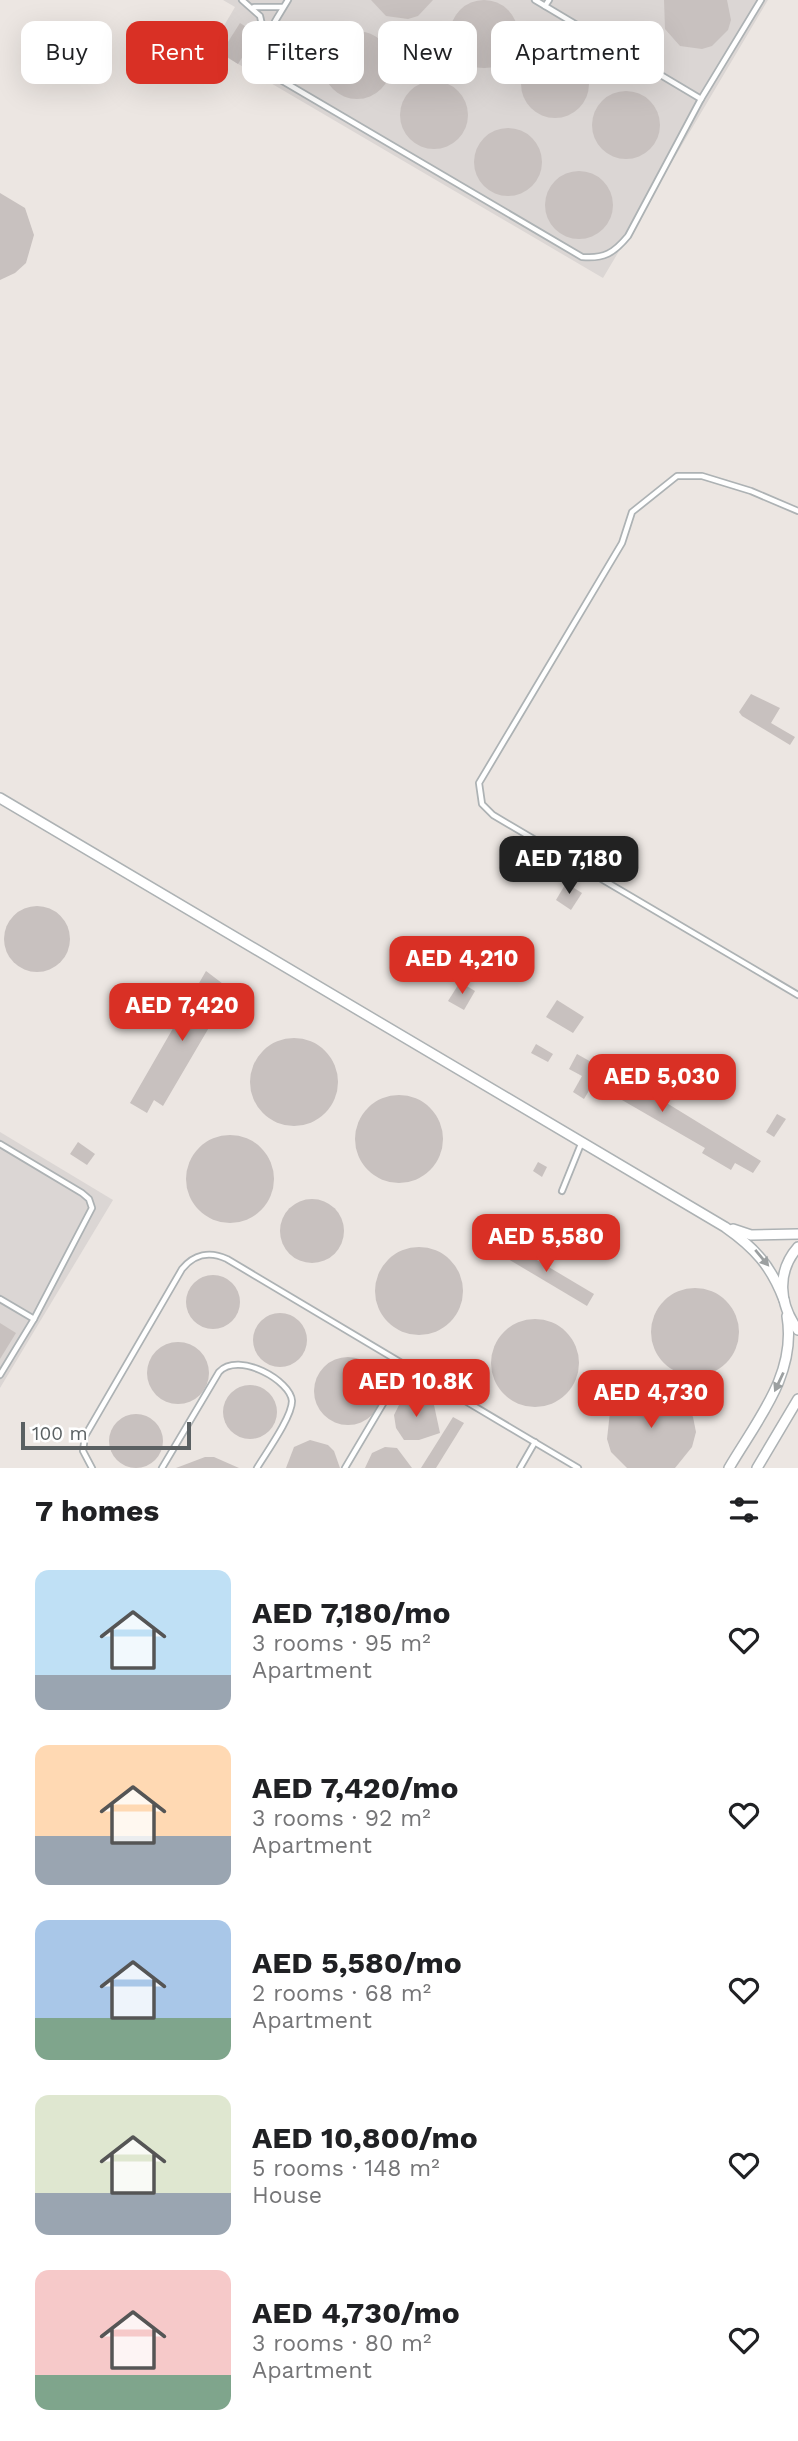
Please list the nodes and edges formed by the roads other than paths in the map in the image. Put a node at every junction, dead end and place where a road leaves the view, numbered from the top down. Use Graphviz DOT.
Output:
graph roads {
  1 [pos="242,0"];
  2 [pos="288,0"];
  3 [pos="535,0"];
  4 [pos="549,0"];
  5 [pos="761,0"];
  6 [pos="253,6"];
  7 [pos="285,6"];
  8 [pos="545,6"];
  9 [pos="262,21"];
  10 [pos="276,21"];
  11 [pos="288,84"];
  12 [pos="701,99"];
  13 [pos="798,511"];
  14 [pos="0,798"];
  15 [pos="798,995"];
  16 [pos="581,1143"];
  17 [pos="0,1144"];
  18 [pos="562,1191"];
  19 [pos="725,1227"];
  20 [pos="798,1234"];
  21 [pos="798,1247"];
  22 [pos="0,1299"];
  23 [pos="784,1300"];
  24 [pos="787,1316"];
  25 [pos="34,1319"];
  26 [pos="798,1330"];
  27 [pos="406,1365"];
  28 [pos="0,1376"];
  29 [pos="798,1399"];
  30 [pos="535,1442"];
  31 [pos="92,1468"];
  32 [pos="162,1468"];
  33 [pos="257,1468"];
  34 [pos="345,1468"];
  35 [pos="520,1468"];
  36 [pos="578,1468"];
  37 [pos="729,1468"];
  38 [pos="757,1468"];
  1 -- 6 [label="lane"];
  2 -- 7 [label="lane"];
  3 -- 8 [label="lane"];
  4 -- 8 [label="lane"];
  5 -- 12 [label="lane"];
  6 -- 7 [label="lane"];
  6 -- 9 [label="lane"];
  7 -- 10 [label="lane"];
  8 -- 12 [label="lane"];
  11 -- 12 [label="lane"];
  13 -- 15 [label="lane"];
  14 -- 16 [label="street"];
  16 -- 18 [label="lane"];
  16 -- 19 [label="street"];
  17 -- 25 [label="lane"];
  19 -- 20 [label="street"];
  19 -- 23 [label="street, one-way"];
  21 -- 23 [label="street"];
  22 -- 25 [label="lane"];
  23 -- 24 [label="street"];
  24 -- 26 [label="street"];
  24 -- 37 [label="street, one-way"];
  25 -- 28 [label="lane"];
  27 -- 30 [label="lane"];
  27 -- 31 [label="lane"];
  27 -- 34 [label="lane"];
  29 -- 38 [label="street"];
  30 -- 35 [label="lane"];
  30 -- 36 [label="lane"];
  32 -- 33 [label="lane"];
}
